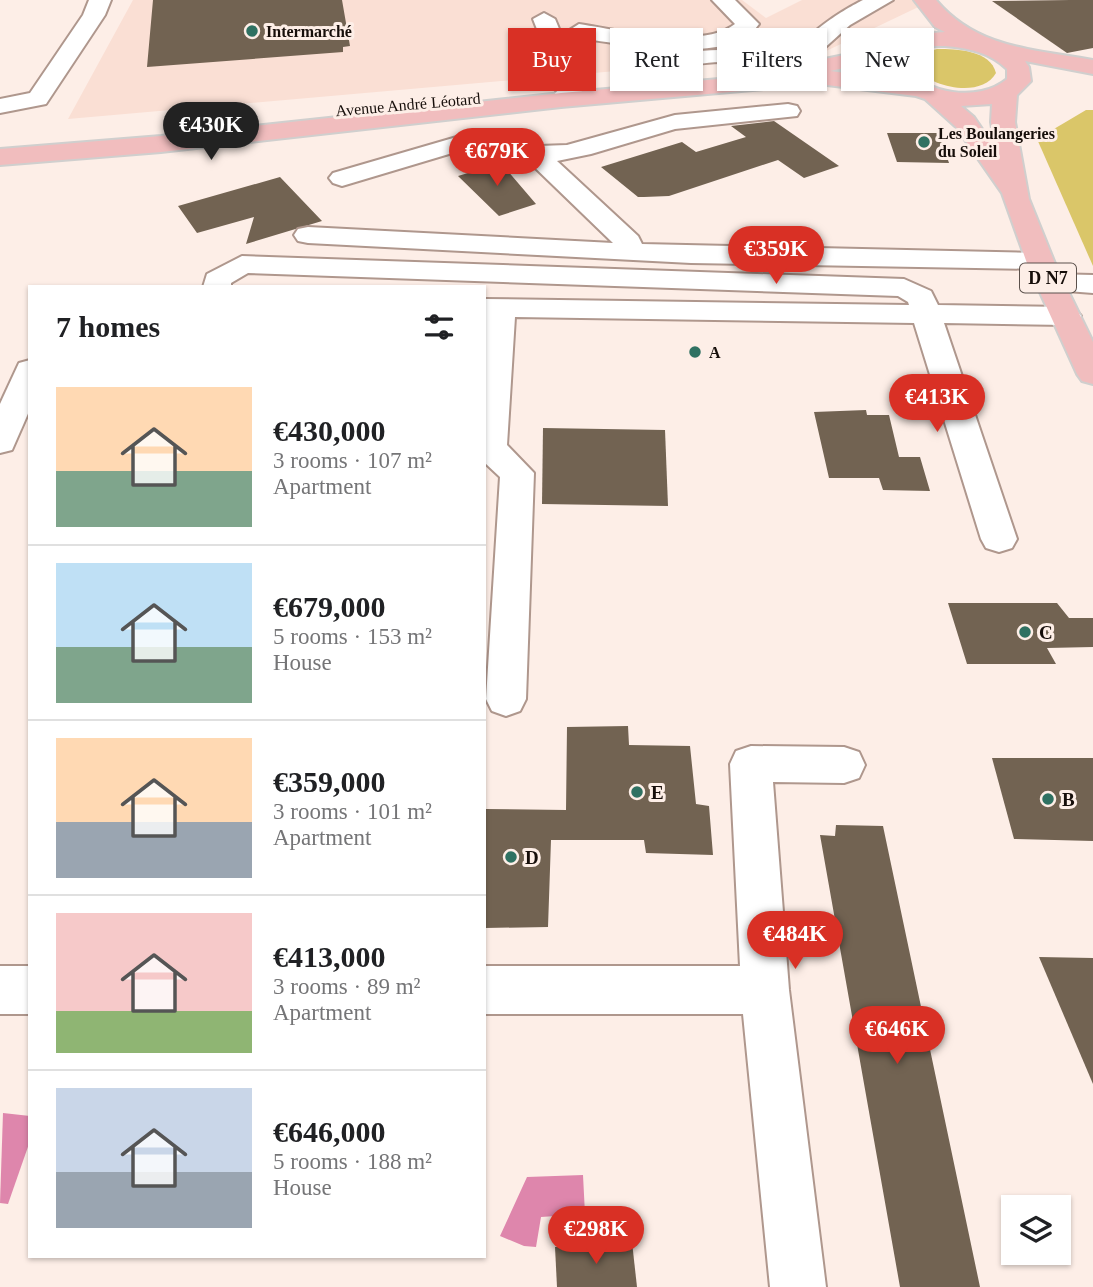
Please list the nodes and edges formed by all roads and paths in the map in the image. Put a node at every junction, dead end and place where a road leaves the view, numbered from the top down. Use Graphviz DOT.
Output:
graph roads {
  1 [pos="100,0"];
  2 [pos="883,0"];
  3 [pos="908,0"];
  4 [pos="925,0"];
  5 [pos="719,9"];
  6 [pos="655,19"];
  7 [pos="628,20"];
  8 [pos="740,24"];
  9 [pos="592,28"];
  10 [pos="916,28"];
  11 [pos="827,32"];
  12 [pos="596,33"];
  13 [pos="934,41"];
  14 [pos="984,46"];
  15 [pos="1093,67"];
  16 [pos="717,75"];
  17 [pos="1093,79"];
  18 [pos="841,80"];
  19 [pos="1026,86"];
  20 [pos="566,91"];
  21 [pos="925,91"];
  22 [pos="567,94"];
  23 [pos="0,106"];
  24 [pos="788,111"];
  25 [pos="0,142"];
  26 [pos="534,153"];
  27 [pos="0,157"];
  28 [pos="342,178"];
  29 [pos="1016,199"];
  30 [pos="307,235"];
  31 [pos="630,252"];
  32 [pos="1045,272"];
  33 [pos="1093,284"];
  34 [pos="216,285"];
  35 [pos="493,308"];
  36 [pos="926,313"];
  37 [pos="1066,316"];
  38 [pos="1090,362"];
  39 [pos="28,375"];
  40 [pos="0,442"];
  41 [pos="999,539"];
  42 [pos="506,699"];
  43 [pos="844,765"];
  44 [pos="0,990"];
  45 [pos="28,990"];
  46 [pos="486,990"];
  47 [pos="765,990"];
  48 [pos="798,1287"];
  1 -- 23 [label="street"];
  2 -- 11 [label="street"];
  3 -- 10 [label="main road"];
  4 -- 14 [label="main road"];
  5 -- 8 [label="street"];
  6 -- 7 [label="street"];
  7 -- 8 [label="street"];
  7 -- 9 [label="street"];
  8 -- 12 [label="street"];
  13 -- 14 [label="main road, Avenue André Léotard"];
  14 -- 15 [label="main road, Avenue André Léotard"];
  14 -- 19 [label="main road"];
  16 -- 22 [label="main road, Avenue André Léotard"];
  17 -- 19 [label="main road, Avenue André Léotard"];
  18 -- 22 [label="main road, Avenue André Léotard"];
  19 -- 21 [label="main road, Avenue André Léotard"];
  19 -- 29 [label="main road, D N7"];
  20 -- 22 [label="street"];
  21 -- 29 [label="main road, D N7"];
  22 -- 25 [label="main road, Avenue André Léotard"];
  22 -- 27 [label="main road, Avenue André Léotard"];
  24 -- 26 [label="street"];
  26 -- 28 [label="street"];
  26 -- 31 [label="street"];
  29 -- 32 [label="main road, D N7"];
  30 -- 31 [label="street"];
  31 -- 32 [label="street"];
  32 -- 33 [label="street"];
  32 -- 37 [label="main road, D N7"];
  34 -- 36 [label="street"];
  35 -- 36 [label="street"];
  35 -- 42 [label="street"];
  36 -- 37 [label="street"];
  36 -- 41 [label="street"];
  37 -- 38 [label="main road, D N7"];
  39 -- 40 [label="street"];
  43 -- 47 [label="street"];
  44 -- 45 [label="street"];
  46 -- 47 [label="street"];
  47 -- 48 [label="street"];
}
